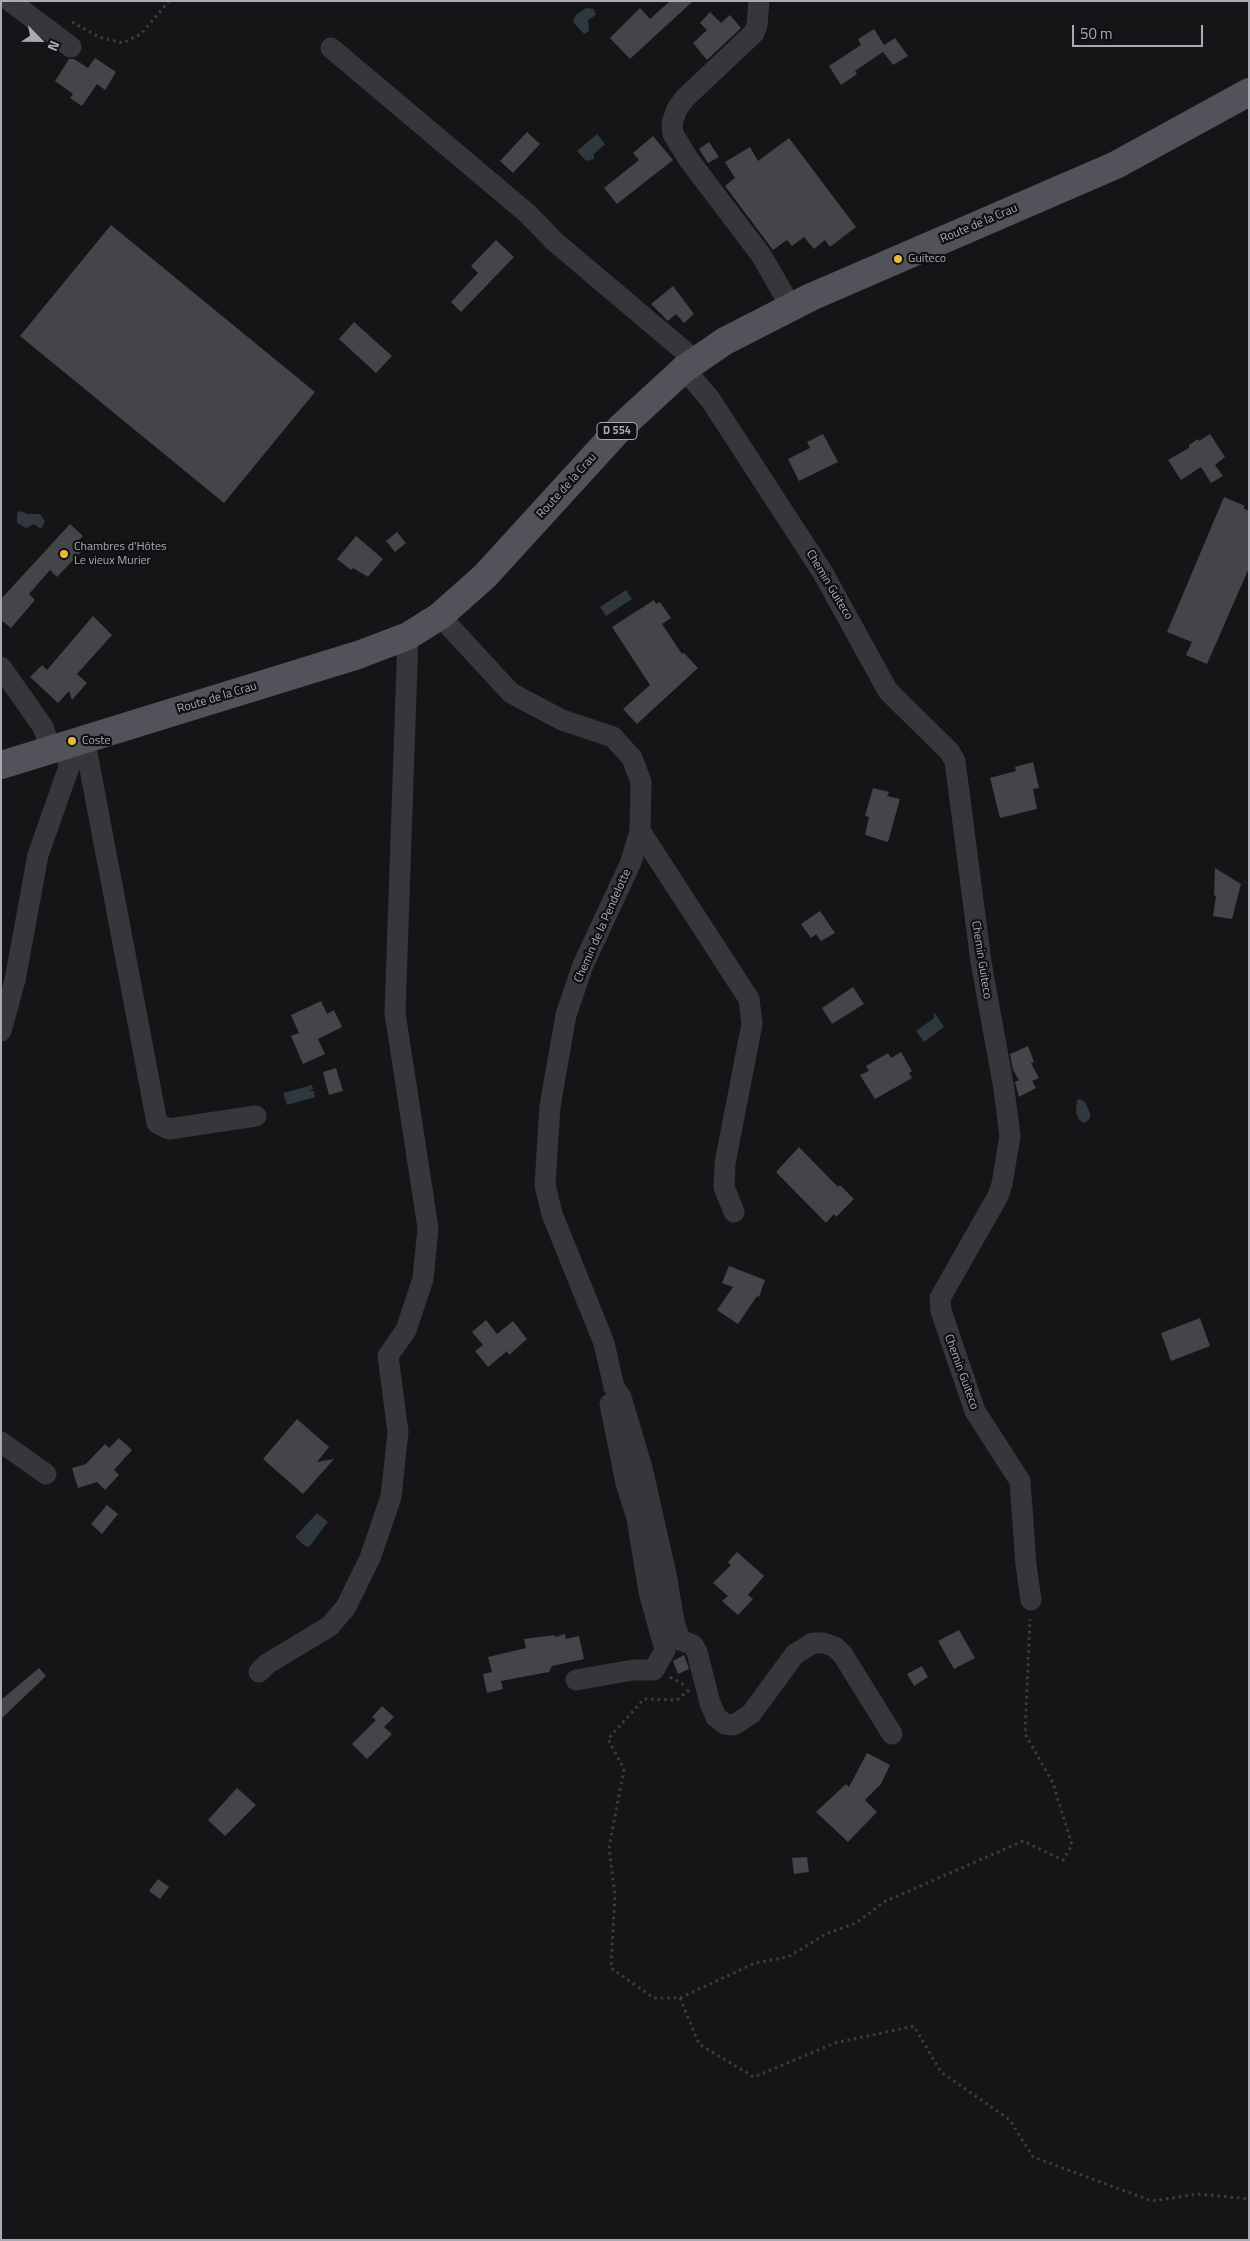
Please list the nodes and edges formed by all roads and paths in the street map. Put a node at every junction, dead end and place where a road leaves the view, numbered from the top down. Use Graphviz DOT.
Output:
graph roads {
  1 [pos="10,1"];
  2 [pos="169,1"];
  3 [pos="759,1"];
  4 [pos="67,19"];
  5 [pos="71,47"];
  6 [pos="331,48"];
  7 [pos="1249,92"];
  8 [pos="791,307"];
  9 [pos="690,365"];
  10 [pos="440,616"];
  11 [pos="408,636"];
  12 [pos="1,667"];
  13 [pos="66,743"];
  14 [pos="1,765"];
  15 [pos="640,831"];
  16 [pos="1,1032"];
  17 [pos="256,1116"];
  18 [pos="734,1212"];
  19 [pos="614,1387"];
  20 [pos="1,1442"];
  21 [pos="46,1474"];
  22 [pos="1031,1600"];
  23 [pos="656,1668"];
  24 [pos="259,1672"];
  25 [pos="576,1680"];
  26 [pos="892,1734"];
  27 [pos="680,1998"];
  28 [pos="1249,2200"];
  1 -- 5 [label="street"];
  2 -- 4 [label="path"];
  3 -- 8 [label="street"];
  6 -- 9 [label="street, Chemin Guiteco"];
  7 -- 8 [label="main road, Route de la Crau / D 554"];
  8 -- 9 [label="main road, Route de la Crau / D 554"];
  9 -- 10 [label="main road, Route de la Crau / D 554"];
  9 -- 22 [label="street, Chemin Guiteco"];
  10 -- 11 [label="main road, Route de la Crau / D 554"];
  10 -- 15 [label="street, Chemin de la Pendelotte"];
  11 -- 13 [label="main road, Route de la Crau / D 554"];
  11 -- 24 [label="street"];
  12 -- 13 [label="street"];
  13 -- 14 [label="main road, Route de la Crau / D 554"];
  13 -- 16 [label="street"];
  13 -- 17 [label="street"];
  15 -- 18 [label="street"];
  15 -- 19 [label="street, Chemin de la Pendelotte"];
  19 -- 23 [label="street"];
  19 -- 26 [label="street"];
  20 -- 21 [label="street"];
  22 -- 27 [label="path"];
  23 -- 25 [label="street"];
  23 -- 27 [label="path"];
  27 -- 28 [label="path"];
}
